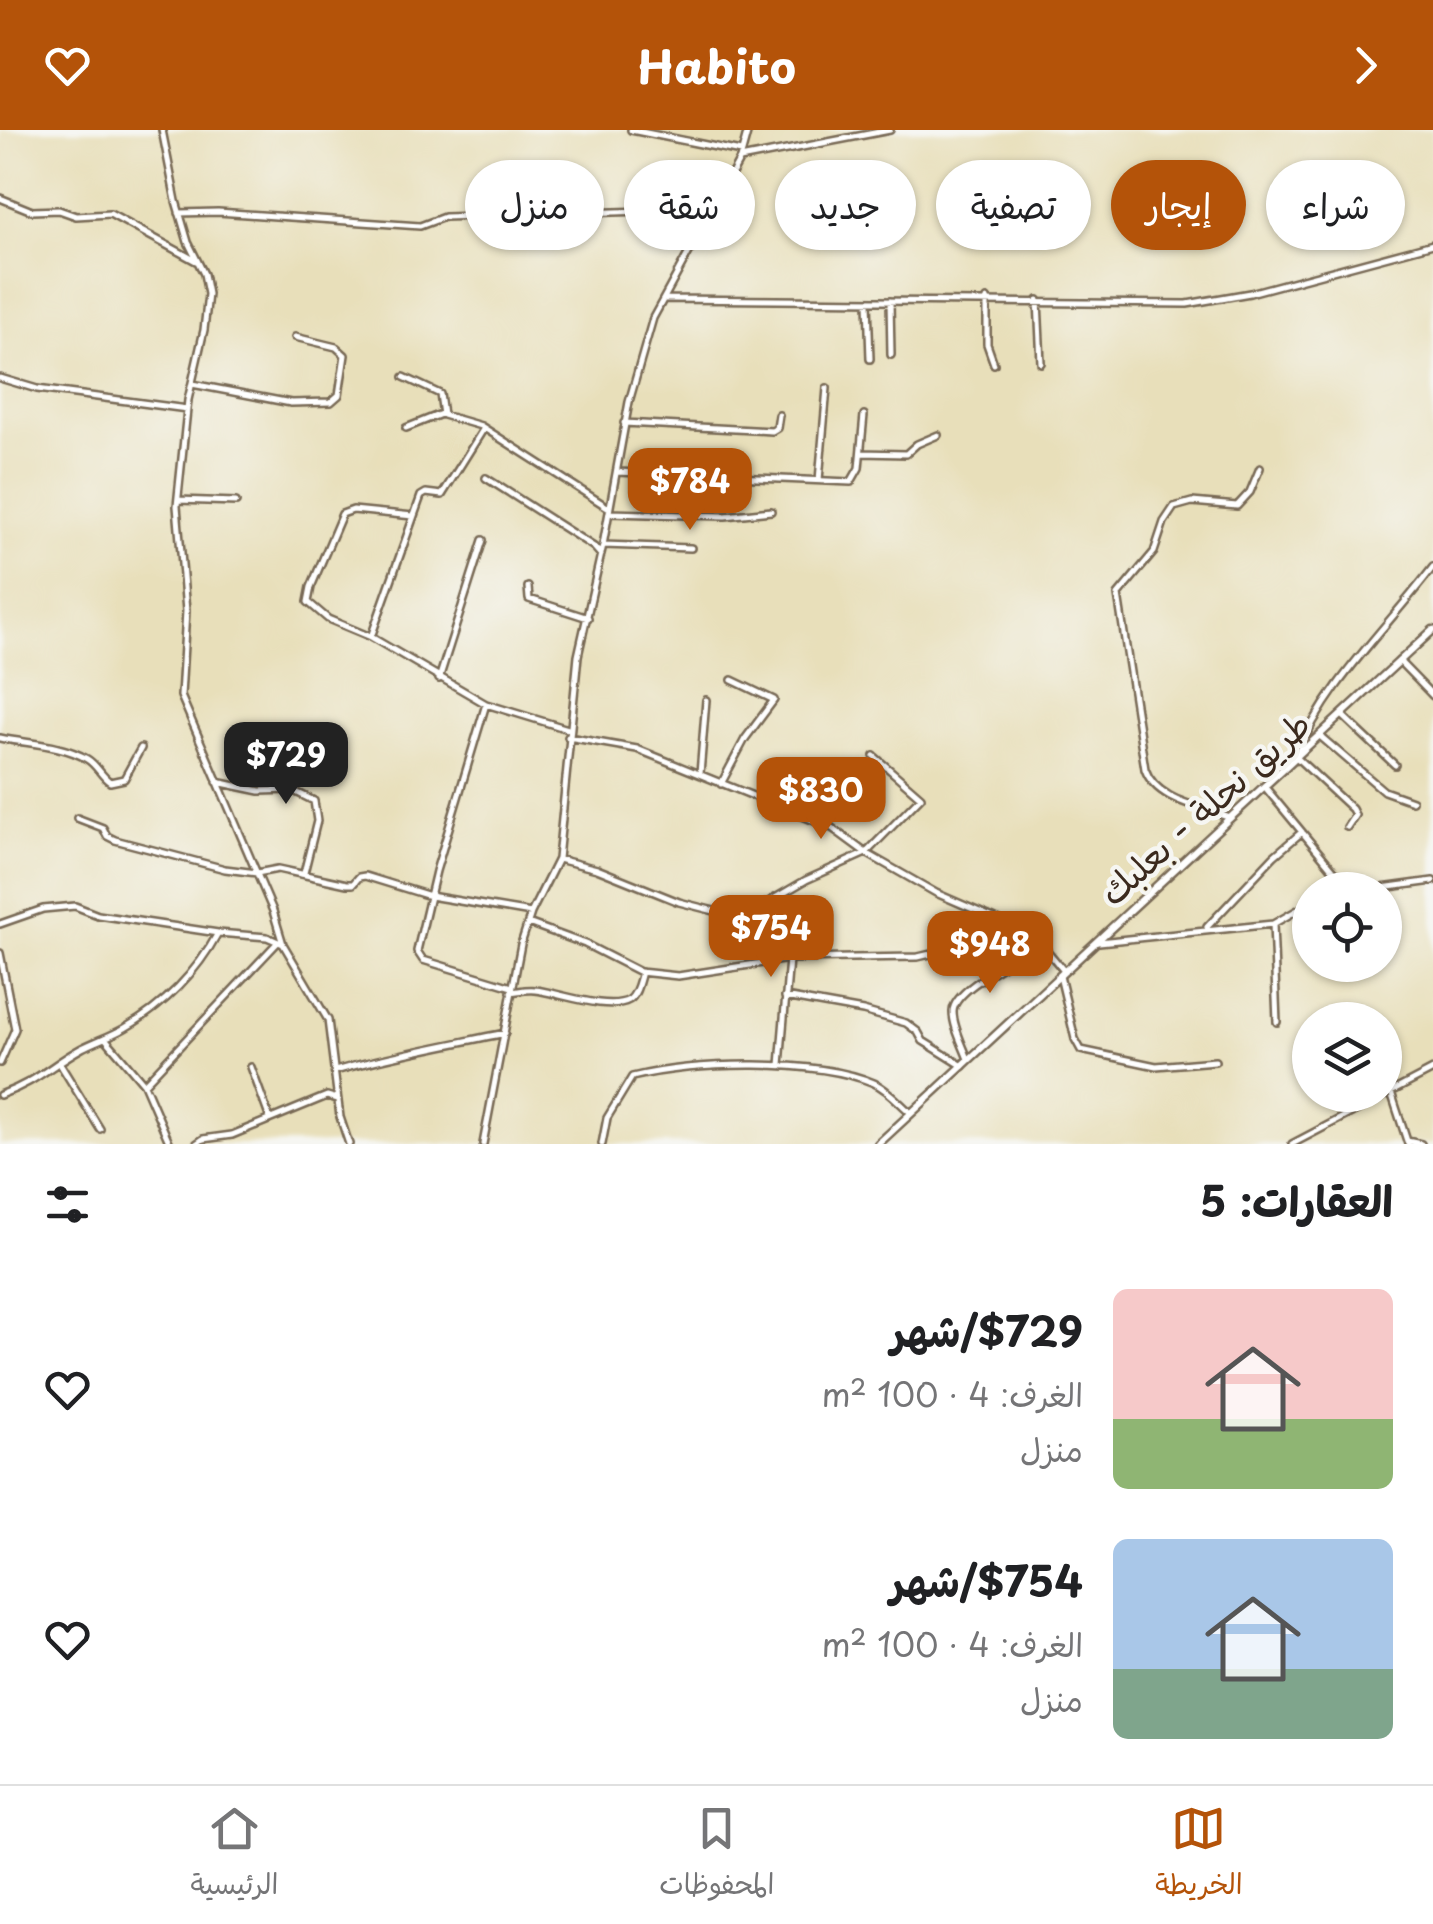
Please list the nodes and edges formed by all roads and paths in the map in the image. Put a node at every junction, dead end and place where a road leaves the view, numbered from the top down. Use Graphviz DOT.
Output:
graph roads {
  1 [pos="162,130"];
  2 [pos="631,130"];
  3 [pos="748,130"];
  4 [pos="890,130"];
  5 [pos="741,156"];
  6 [pos="739,160"];
  7 [pos="0,198"];
  8 [pos="624,211"];
  9 [pos="180,213"];
  10 [pos="1433,244"];
  11 [pos="692,250"];
  12 [pos="199,263"];
  13 [pos="666,299"];
  14 [pos="987,300"];
  15 [pos="1038,300"];
  16 [pos="890,301"];
  17 [pos="868,302"];
  18 [pos="295,337"];
  19 [pos="892,355"];
  20 [pos="870,359"];
  21 [pos="994,364"];
  22 [pos="1041,364"];
  23 [pos="404,376"];
  24 [pos="0,378"];
  25 [pos="192,384"];
  26 [pos="827,388"];
  27 [pos="187,408"];
  28 [pos="441,414"];
  29 [pos="779,414"];
  30 [pos="864,415"];
  31 [pos="624,423"];
  32 [pos="406,428"];
  33 [pos="484,428"];
  34 [pos="938,434"];
  35 [pos="861,453"];
  36 [pos="1260,468"];
  37 [pos="617,472"];
  38 [pos="486,478"];
  39 [pos="819,480"];
  40 [pos="178,500"];
  41 [pos="236,502"];
  42 [pos="609,510"];
  43 [pos="771,511"];
  44 [pos="413,516"];
  45 [pos="484,540"];
  46 [pos="603,545"];
  47 [pos="691,548"];
  48 [pos="601,555"];
  49 [pos="1433,567"];
  50 [pos="528,588"];
  51 [pos="588,618"];
  52 [pos="1433,630"];
  53 [pos="371,638"];
  54 [pos="1399,662"];
  55 [pos="439,678"];
  56 [pos="732,680"];
  57 [pos="1433,696"];
  58 [pos="706,700"];
  59 [pos="486,704"];
  60 [pos="1342,715"];
  61 [pos="568,734"];
  62 [pos="1320,736"];
  63 [pos="0,738"];
  64 [pos="141,748"];
  65 [pos="874,756"];
  66 [pos="1296,757"];
  67 [pos="1395,765"];
  68 [pos="700,774"];
  69 [pos="217,782"];
  70 [pos="721,784"];
  71 [pos="1264,786"];
  72 [pos="1412,800"];
  73 [pos="77,818"];
  74 [pos="1230,818"];
  75 [pos="1348,827"];
  76 [pos="1302,832"];
  77 [pos="866,853"];
  78 [pos="558,859"];
  79 [pos="1335,872"];
  80 [pos="258,873"];
  81 [pos="304,873"];
  82 [pos="1433,882"];
  83 [pos="1402,886"];
  84 [pos="430,896"];
  85 [pos="531,913"];
  86 [pos="1292,913"];
  87 [pos="528,923"];
  88 [pos="0,924"];
  89 [pos="1272,924"];
  90 [pos="1015,928"];
  91 [pos="1205,929"];
  92 [pos="218,933"];
  93 [pos="1098,942"];
  94 [pos="1041,943"];
  95 [pos="280,944"];
  96 [pos="0,954"];
  97 [pos="789,959"];
  98 [pos="642,972"];
  99 [pos="1062,974"];
  100 [pos="512,990"];
  101 [pos="784,997"];
  102 [pos="1278,1022"];
  103 [pos="505,1033"];
  104 [pos="105,1038"];
  105 [pos="1215,1061"];
  106 [pos="0,1063"];
  107 [pos="60,1064"];
  108 [pos="967,1064"];
  109 [pos="780,1065"];
  110 [pos="252,1066"];
  111 [pos="1433,1070"];
  112 [pos="335,1072"];
  113 [pos="144,1084"];
  114 [pos="1402,1086"];
  115 [pos="0,1095"];
  116 [pos="338,1099"];
  117 [pos="1353,1112"];
  118 [pos="1398,1112"];
  119 [pos="911,1113"];
  120 [pos="270,1119"];
  121 [pos="100,1128"];
  122 [pos="1306,1137"];
  123 [pos="1408,1142"];
  124 [pos="170,1144"];
  125 [pos="196,1144"];
  126 [pos="349,1144"];
  127 [pos="483,1144"];
  128 [pos="602,1144"];
  129 [pos="878,1144"];
  130 [pos="1292,1144"];
  131 [pos="1310,1144"];
  132 [pos="1421,1144"];
  1 -- 9 [label="street"];
  2 -- 5 [label="street"];
  3 -- 5 [label="street"];
  4 -- 5 [label="street"];
  5 -- 6 [label="street"];
  7 -- 12 [label="street"];
  8 -- 9 [label="street"];
  9 -- 12 [label="street"];
  10 -- 15 [label="street"];
  11 -- 13 [label="street"];
  12 -- 25 [label="street"];
  13 -- 17 [label="street"];
  13 -- 31 [label="street"];
  14 -- 15 [label="street"];
  14 -- 16 [label="street"];
  14 -- 21 [label="street"];
  15 -- 22 [label="street"];
  16 -- 17 [label="street"];
  16 -- 19 [label="street"];
  17 -- 20 [label="street"];
  18 -- 25 [label="street"];
  23 -- 28 [label="street"];
  24 -- 27 [label="street"];
  25 -- 27 [label="street"];
  26 -- 39 [label="street"];
  27 -- 40 [label="street"];
  28 -- 32 [label="street"];
  28 -- 33 [label="street"];
  29 -- 31 [label="street"];
  30 -- 35 [label="street"];
  31 -- 37 [label="street"];
  33 -- 42 [label="street"];
  33 -- 44 [label="street"];
  34 -- 35 [label="street"];
  35 -- 39 [label="street"];
  36 -- 74 [label="street"];
  37 -- 39 [label="street"];
  37 -- 42 [label="street"];
  38 -- 48 [label="street"];
  40 -- 41 [label="street"];
  40 -- 69 [label="street"];
  42 -- 43 [label="street"];
  42 -- 46 [label="street"];
  44 -- 53 [label="street"];
  44 -- 53 [label="street"];
  45 -- 55 [label="street"];
  46 -- 47 [label="street"];
  46 -- 48 [label="street"];
  48 -- 51 [label="street"];
  49 -- 66 [label="street"];
  50 -- 51 [label="street"];
  51 -- 61 [label="street"];
  52 -- 54 [label="street, طريق نحلة - بعلبك"];
  53 -- 55 [label="street"];
  54 -- 57 [label="street"];
  54 -- 60 [label="street, طريق نحلة - بعلبك"];
  55 -- 59 [label="street"];
  56 -- 70 [label="street"];
  58 -- 68 [label="street"];
  59 -- 61 [label="street"];
  59 -- 84 [label="street"];
  60 -- 62 [label="street, طريق نحلة - بعلبك"];
  60 -- 67 [label="street"];
  61 -- 68 [label="street"];
  61 -- 78 [label="street"];
  62 -- 66 [label="street, طريق نحلة - بعلبك"];
  62 -- 72 [label="street"];
  63 -- 64 [label="street"];
  65 -- 77 [label="street"];
  66 -- 71 [label="street, طريق نحلة - بعلبك"];
  66 -- 75 [label="street"];
  68 -- 70 [label="street"];
  69 -- 80 [label="street"];
  69 -- 81 [label="street"];
  70 -- 77 [label="street"];
  71 -- 74 [label="street, طريق نحلة - بعلبك"];
  71 -- 76 [label="street"];
  73 -- 80 [label="street"];
  74 -- 93 [label="street, طريق نحلة - بعلبك"];
  76 -- 79 [label="street"];
  76 -- 91 [label="street"];
  77 -- 78 [label="street"];
  77 -- 90 [label="street"];
  78 -- 85 [label="street"];
  80 -- 81 [label="street"];
  80 -- 95 [label="street"];
  81 -- 84 [label="street"];
  82 -- 83 [label="street"];
  84 -- 85 [label="street"];
  84 -- 100 [label="street"];
  85 -- 87 [label="street"];
  86 -- 89 [label="street"];
  87 -- 98 [label="street"];
  87 -- 100 [label="street"];
  88 -- 92 [label="street"];
  89 -- 91 [label="street"];
  89 -- 102 [label="street"];
  90 -- 94 [label="street"];
  90 -- 97 [label="street"];
  91 -- 93 [label="street"];
  92 -- 95 [label="street"];
  92 -- 104 [label="street"];
  93 -- 99 [label="street, طريق نحلة - بعلبك"];
  94 -- 99 [label="street"];
  94 -- 108 [label="street"];
  95 -- 112 [label="street"];
  95 -- 113 [label="street"];
  96 -- 106 [label="street"];
  97 -- 98 [label="street"];
  97 -- 101 [label="street"];
  98 -- 100 [label="street"];
  99 -- 105 [label="street"];
  99 -- 108 [label="street, طريق نحلة - بعلبك"];
  100 -- 103 [label="street"];
  101 -- 108 [label="street"];
  101 -- 109 [label="street"];
  103 -- 112 [label="street"];
  103 -- 127 [label="street"];
  104 -- 107 [label="street"];
  104 -- 113 [label="street"];
  107 -- 115 [label="street"];
  107 -- 121 [label="street"];
  108 -- 119 [label="street, طريق نحلة - بعلبك"];
  109 -- 119 [label="street"];
  109 -- 128 [label="street"];
  110 -- 120 [label="street"];
  111 -- 114 [label="street"];
  112 -- 116 [label="street"];
  113 -- 124 [label="street"];
  116 -- 120 [label="street"];
  116 -- 126 [label="street"];
  117 -- 122 [label="street"];
  118 -- 123 [label="street"];
  119 -- 129 [label="street, طريق نحلة - بعلبك"];
  120 -- 125 [label="street"];
  122 -- 130 [label="street"];
  122 -- 131 [label="street"];
  123 -- 132 [label="street"];
}
